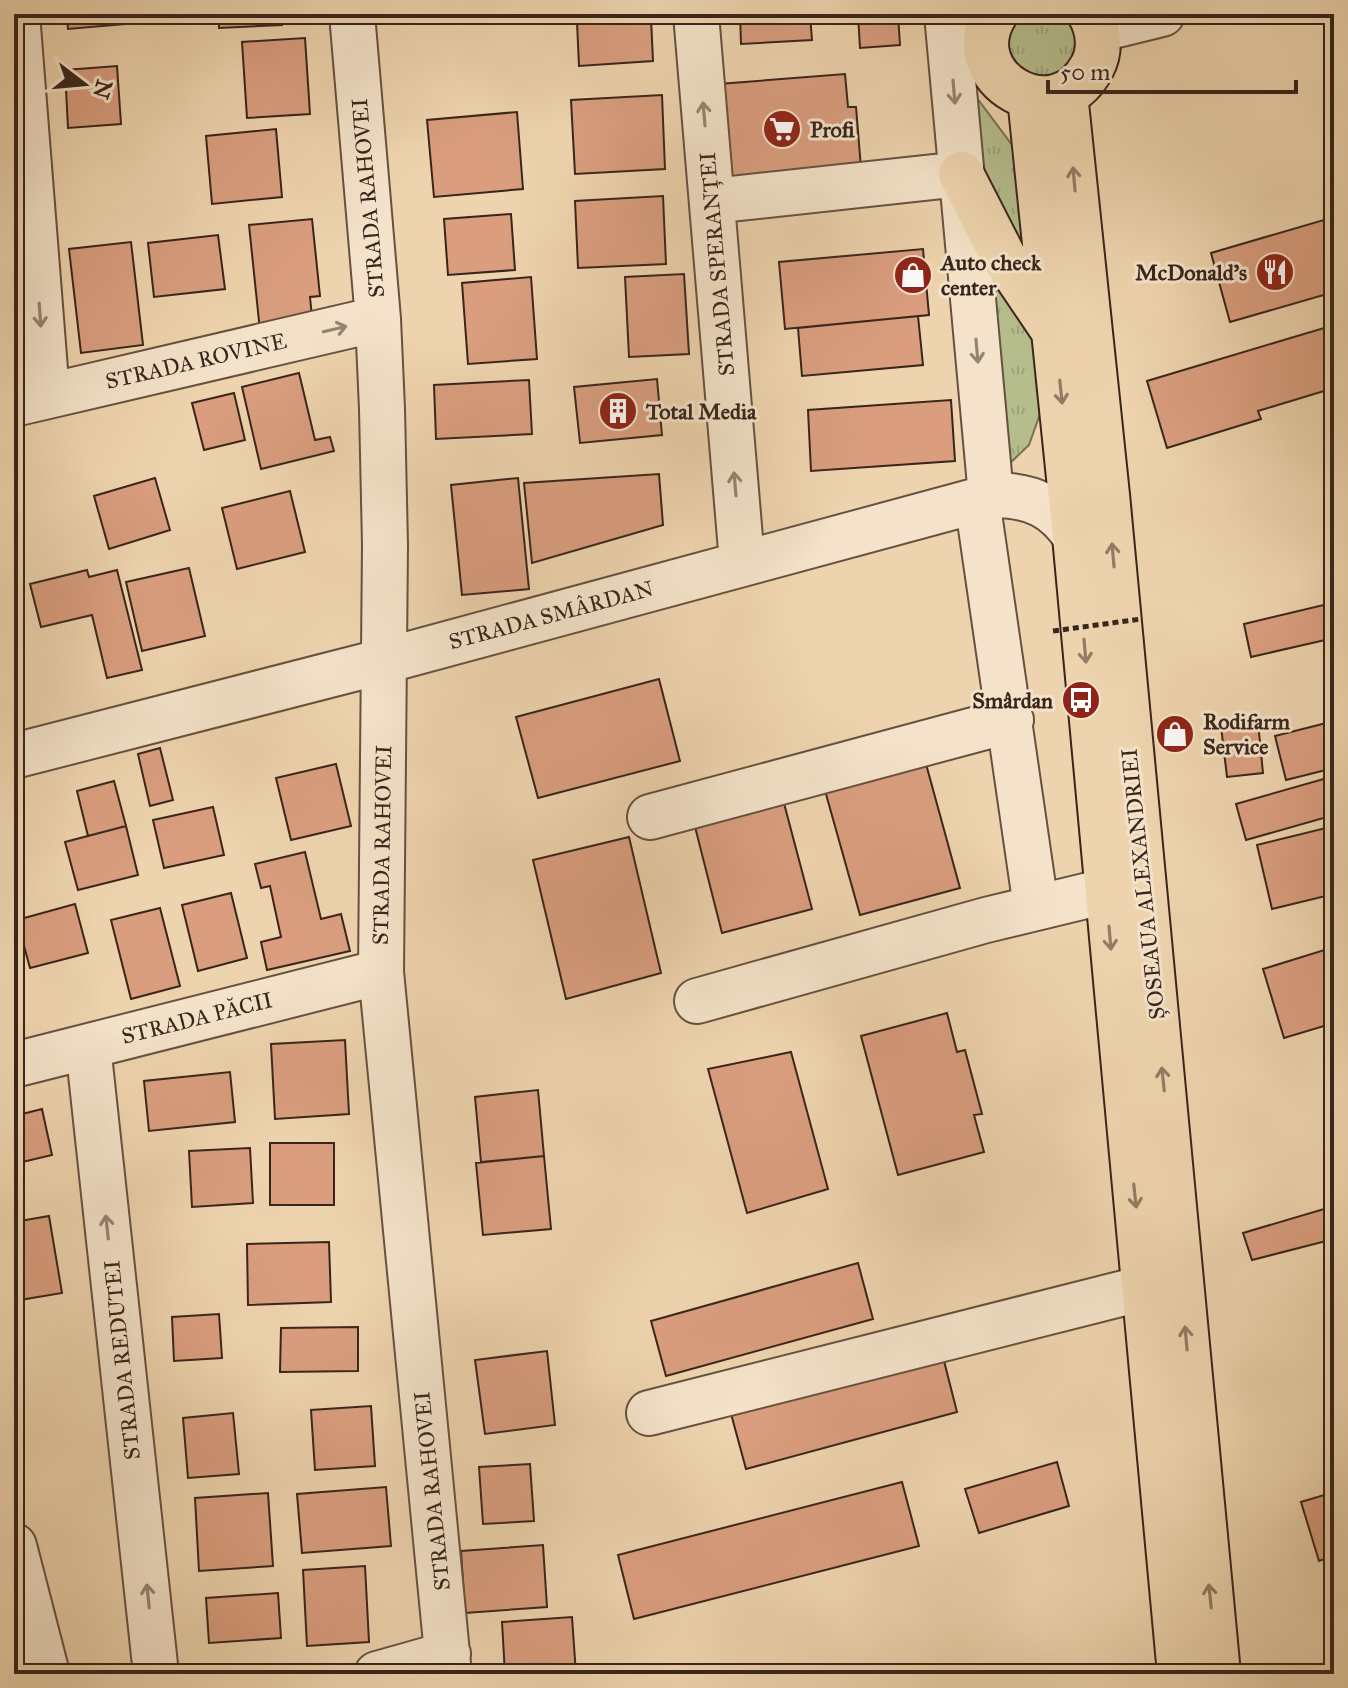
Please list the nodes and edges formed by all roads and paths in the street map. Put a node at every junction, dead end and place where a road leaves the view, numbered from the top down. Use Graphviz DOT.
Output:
graph roads {
  1 [pos="17,14"];
  2 [pos="352,14"];
  3 [pos="696,14"];
  4 [pos="947,14"];
  5 [pos="995,14"];
  6 [pos="1162,14"];
  7 [pos="1093,22"];
  8 [pos="1048,96"];
  9 [pos="961,174"];
  10 [pos="712,201"];
  11 [pos="378,319"];
  12 [pos="1054,331"];
  13 [pos="30,400"];
  14 [pos="988,497"];
  15 [pos="1075,536"];
  16 [pos="742,562"];
  17 [pos="1141,619"];
  18 [pos="1053,631"];
  19 [pos="384,661"];
  20 [pos="1011,720"];
  21 [pos="14,756"];
  22 [pos="650,817"];
  23 [pos="1106,891"];
  24 [pos="1036,907"];
  25 [pos="381,972"];
  26 [pos="697,1001"];
  27 [pos="88,1046"];
  28 [pos="14,1065"];
  29 [pos="1144,1288"];
  30 [pos="649,1413"];
  31 [pos="14,1546"];
  32 [pos="448,1664"];
  33 [pos="47,1674"];
  34 [pos="156,1674"];
  35 [pos="377,1674"];
  36 [pos="1180,1674"];
  37 [pos="1218,1674"];
  1 -- 13 [label="street, one-way"];
  2 -- 11 [label="street, STRADA RAHOVEI"];
  10 -- 3 [label="street, STRADA SPERANȚEI, one-way"];
  4 -- 9 [label="street, one-way"];
  5 -- 8 [label="main road"];
  6 -- 7 [label="street"];
  7 -- 8 [label="main road"];
  8 -- 12 [label="main road, ȘOSEAUA ALEXANDRIEI"];
  37 -- 8 [label="main road, ȘOSEAUA ALEXANDRIEI, one-way"];
  9 -- 10 [label="street"];
  9 -- 12 [label="main road"];
  9 -- 14 [label="street, one-way"];
  16 -- 10 [label="street, STRADA SPERANȚEI, one-way"];
  13 -- 11 [label="street, STRADA ROVINE, one-way"];
  11 -- 19 [label="street, STRADA RAHOVEI"];
  12 -- 15 [label="main road, ȘOSEAUA ALEXANDRIEI, one-way"];
  14 -- 15 [label="street, STRADA SMÂRDAN"];
  14 -- 16 [label="street, STRADA SMÂRDAN"];
  14 -- 20 [label="street"];
  15 -- 23 [label="main road, ȘOSEAUA ALEXANDRIEI, one-way"];
  16 -- 19 [label="street, STRADA SMÂRDAN"];
  17 -- 18 [label="path, bridge"];
  19 -- 21 [label="street, STRADA SMÂRDAN"];
  19 -- 25 [label="street, STRADA RAHOVEI"];
  20 -- 22 [label="street"];
  20 -- 24 [label="street"];
  23 -- 24 [label="street"];
  23 -- 29 [label="main road, ȘOSEAUA ALEXANDRIEI, one-way"];
  24 -- 26 [label="street"];
  25 -- 27 [label="street, STRADA PĂCII"];
  25 -- 32 [label="street, STRADA RAHOVEI"];
  27 -- 28 [label="street, STRADA PĂCII"];
  34 -- 27 [label="street, STRADA REDUTEI, one-way"];
  29 -- 30 [label="street"];
  29 -- 36 [label="main road, ȘOSEAUA ALEXANDRIEI"];
  31 -- 33 [label="street"];
  32 -- 35 [label="street"];
}
